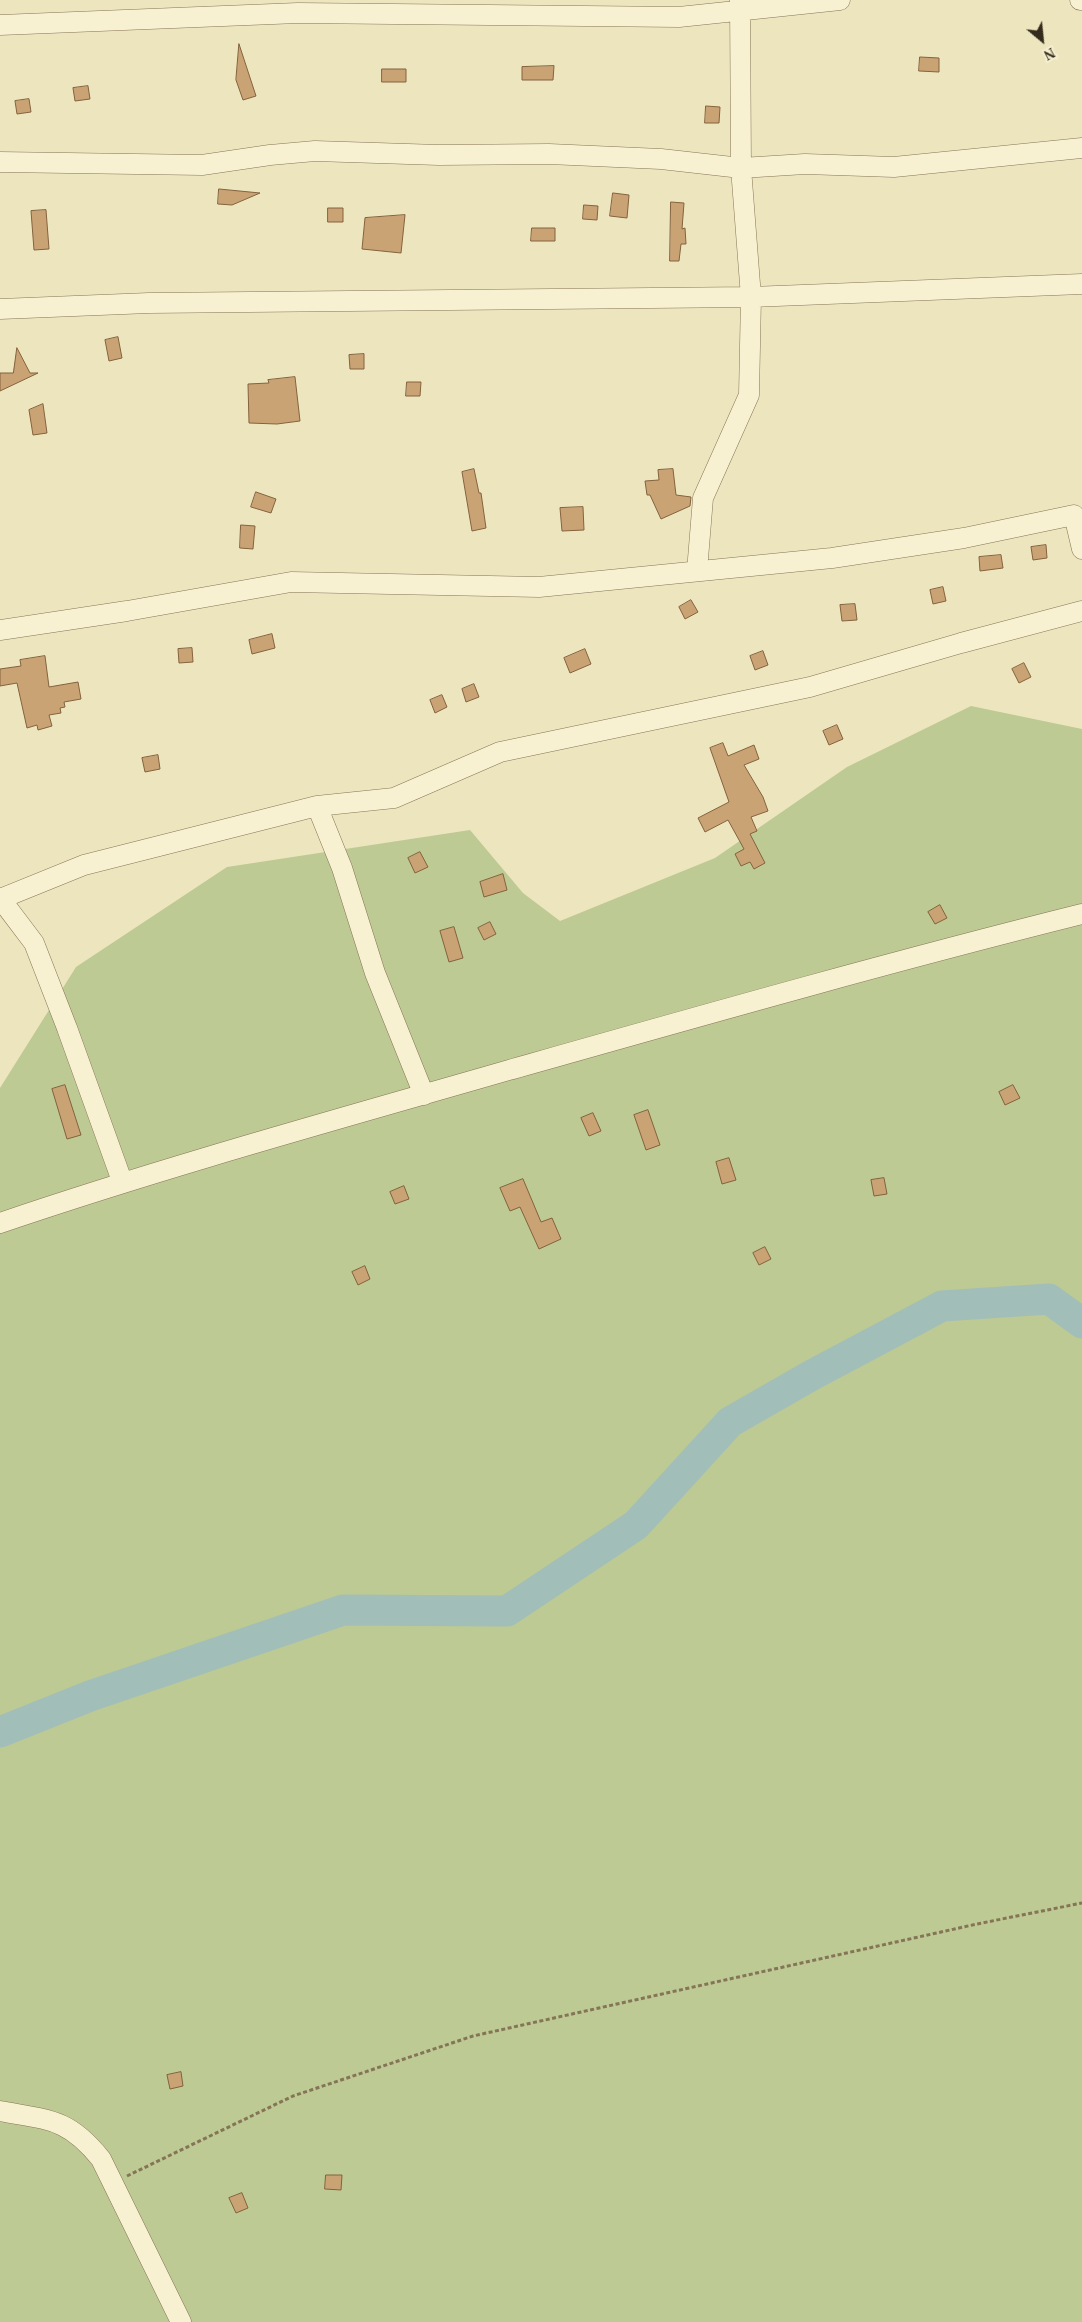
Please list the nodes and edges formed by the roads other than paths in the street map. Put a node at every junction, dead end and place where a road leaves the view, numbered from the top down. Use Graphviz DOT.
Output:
graph roads {
  1 [pos="840,0"];
  2 [pos="739,5"];
  3 [pos="0,25"];
  4 [pos="1082,148"];
  5 [pos="0,162"];
  6 [pos="741,168"];
  7 [pos="1082,284"];
  8 [pos="751,297"];
  9 [pos="0,309"];
  10 [pos="1082,549"];
  11 [pos="697,570"];
  12 [pos="1082,611"];
  13 [pos="0,630"];
  14 [pos="317,806"];
  15 [pos="0,899"];
  16 [pos="1082,914"];
  17 [pos="424,1094"];
  18 [pos="122,1181"];
  19 [pos="0,1223"];
  20 [pos="0,2111"];
  21 [pos="181,2322"];
  1 -- 2 [label="street"];
  2 -- 3 [label="street"];
  2 -- 6 [label="street"];
  4 -- 6 [label="street"];
  5 -- 6 [label="street"];
  6 -- 8 [label="street"];
  7 -- 8 [label="street"];
  8 -- 9 [label="street"];
  8 -- 11 [label="street"];
  10 -- 11 [label="street"];
  11 -- 13 [label="street"];
  12 -- 14 [label="street"];
  14 -- 15 [label="street"];
  14 -- 17 [label="street"];
  15 -- 18 [label="street"];
  16 -- 17 [label="street"];
  17 -- 18 [label="street"];
  18 -- 19 [label="street"];
  20 -- 21 [label="street"];
}
